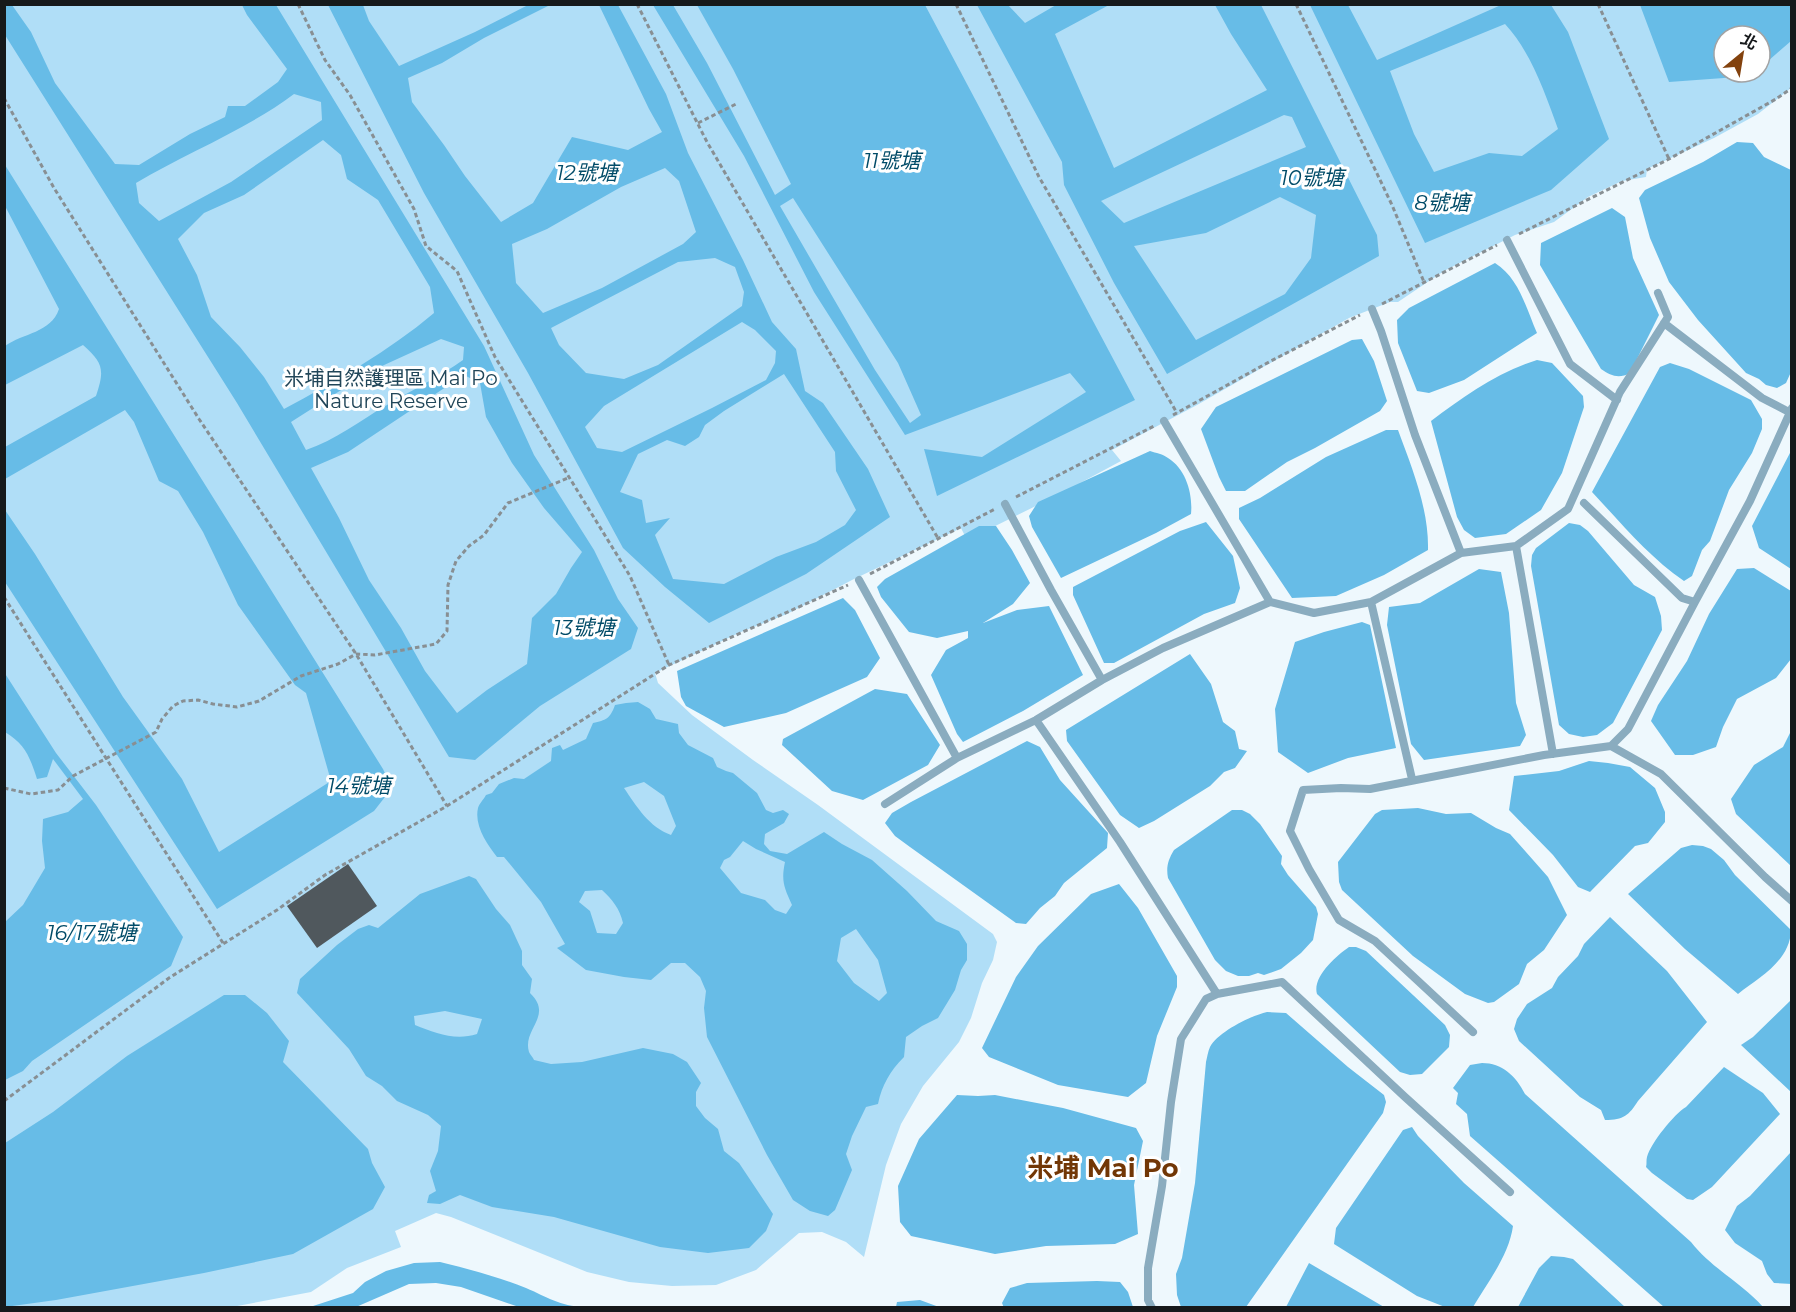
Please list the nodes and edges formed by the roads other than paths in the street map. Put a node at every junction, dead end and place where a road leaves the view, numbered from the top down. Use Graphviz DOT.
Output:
graph roads {
  1 [pos="1507,240"];
  2 [pos="1658,293"];
  3 [pos="1372,309"];
  4 [pos="1664,323"];
  5 [pos="1617,400"];
  6 [pos="1790,410"];
  7 [pos="1164,421"];
  8 [pos="1584,503"];
  9 [pos="1005,504"];
  10 [pos="1516,546"];
  11 [pos="1461,554"];
  12 [pos="859,580"];
  13 [pos="1270,602"];
  14 [pos="1371,602"];
  15 [pos="1695,602"];
  16 [pos="1102,680"];
  17 [pos="1036,720"];
  18 [pos="1611,746"];
  19 [pos="1553,754"];
  20 [pos="957,758"];
  21 [pos="1412,779"];
  22 [pos="885,804"];
  23 [pos="1791,901"];
  24 [pos="1217,994"];
  25 [pos="1473,1032"];
  26 [pos="1510,1192"];
  27 [pos="1152,1308"];
  1 -- 5 [label="lane"];
  2 -- 4 [label="lane"];
  3 -- 11 [label="lane"];
  4 -- 5 [label="lane"];
  4 -- 6 [label="lane"];
  5 -- 10 [label="lane"];
  6 -- 15 [label="lane"];
  7 -- 13 [label="lane"];
  8 -- 15 [label="lane"];
  9 -- 16 [label="lane"];
  10 -- 11 [label="lane"];
  10 -- 19 [label="lane"];
  11 -- 14 [label="lane"];
  12 -- 20 [label="lane"];
  13 -- 14 [label="lane"];
  13 -- 16 [label="lane"];
  14 -- 21 [label="lane"];
  15 -- 18 [label="lane"];
  16 -- 17 [label="lane"];
  17 -- 20 [label="lane"];
  17 -- 24 [label="lane"];
  18 -- 19 [label="lane"];
  18 -- 23 [label="lane"];
  19 -- 21 [label="lane"];
  20 -- 22 [label="lane"];
  21 -- 25 [label="lane"];
  24 -- 26 [label="lane"];
  24 -- 27 [label="lane"];
}
